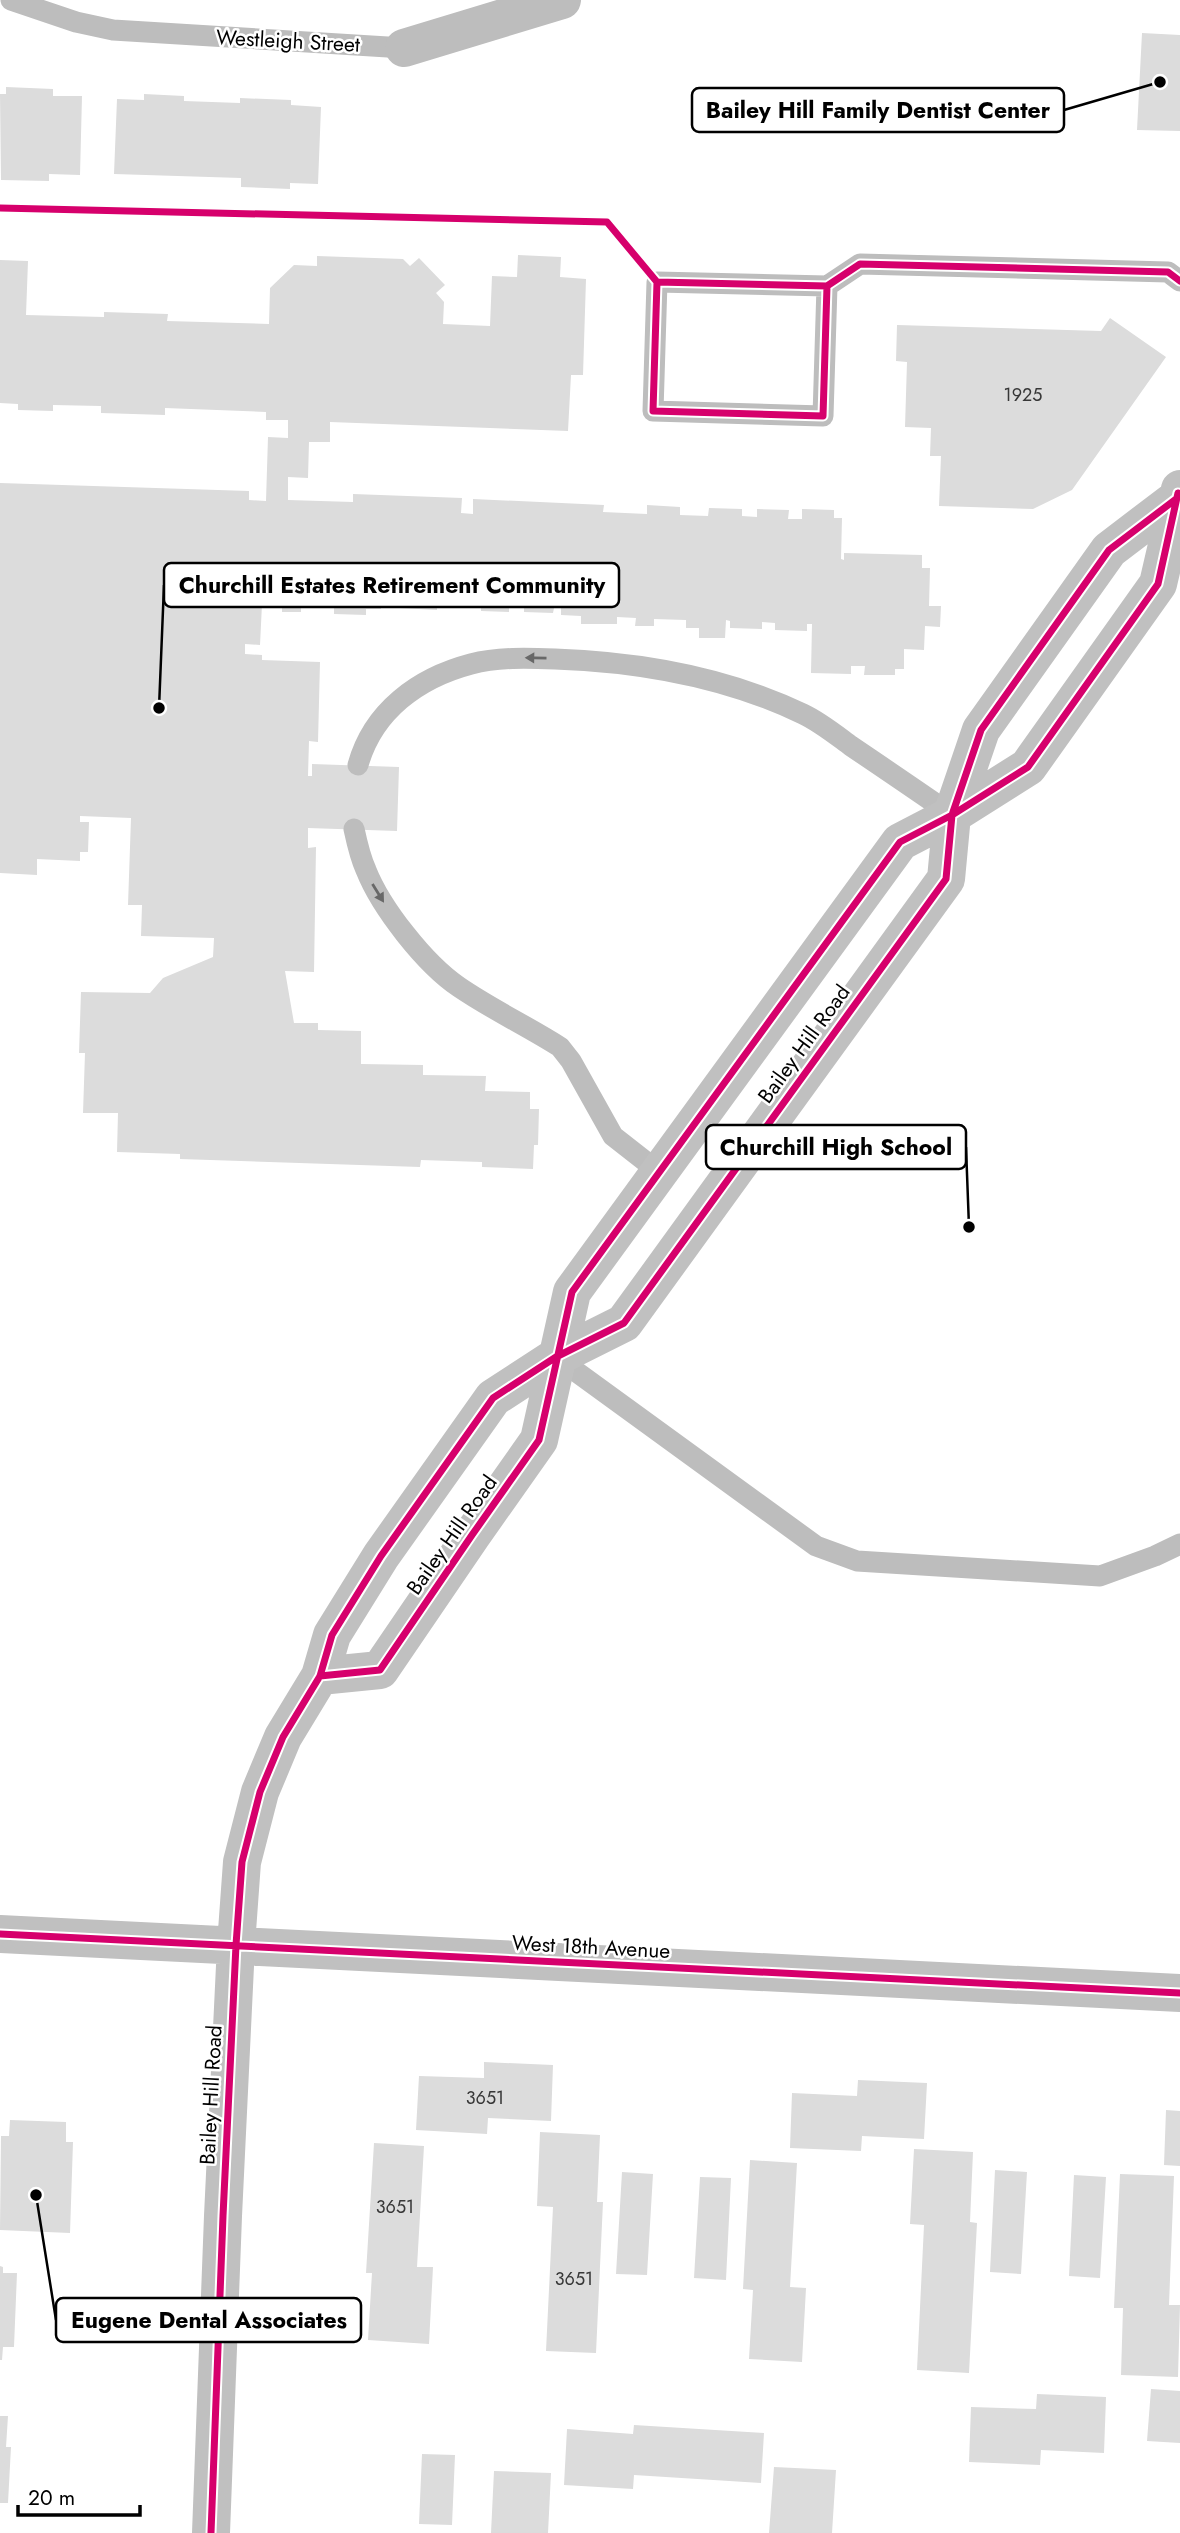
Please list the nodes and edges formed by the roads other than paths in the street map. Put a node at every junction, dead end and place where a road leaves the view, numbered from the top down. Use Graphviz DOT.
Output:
graph roads {
  1 [pos="11,0"];
  2 [pos="562,0"];
  3 [pos="404,48"];
  4 [pos="1180,281"];
  5 [pos="827,286"];
  6 [pos="1179,495"];
  7 [pos="358,765"];
  8 [pos="952,815"];
  9 [pos="354,829"];
  10 [pos="659,1172"];
  11 [pos="556,1357"];
  12 [pos="1180,1544"];
  13 [pos="320,1676"];
  14 [pos="0,1934"];
  15 [pos="236,1945"];
  16 [pos="1180,1993"];
  17 [pos="211,2533"];
  1 -- 3 [label="lane, Westleigh Street"];
  2 -- 3 [label="street, Westleigh Street"];
  4 -- 5 [label="lane"];
  5 -- 5 [label="lane"];
  6 -- 8 [label="main road, Bailey Hill Road"];
  6 -- 8 [label="main road, Bailey Hill Road"];
  8 -- 7 [label="lane, one-way"];
  8 -- 10 [label="main road, Bailey Hill Road"];
  8 -- 11 [label="main road, Bailey Hill Road"];
  9 -- 10 [label="lane, one-way"];
  10 -- 11 [label="main road, Bailey Hill Road"];
  11 -- 12 [label="lane"];
  11 -- 13 [label="main road, Bailey Hill Road"];
  11 -- 13 [label="main road, Bailey Hill Road"];
  13 -- 15 [label="main road, Bailey Hill Road"];
  14 -- 15 [label="main road, West 18th Avenue"];
  15 -- 16 [label="main road, West 18th Avenue"];
  15 -- 17 [label="main road, Bailey Hill Road"];
}
